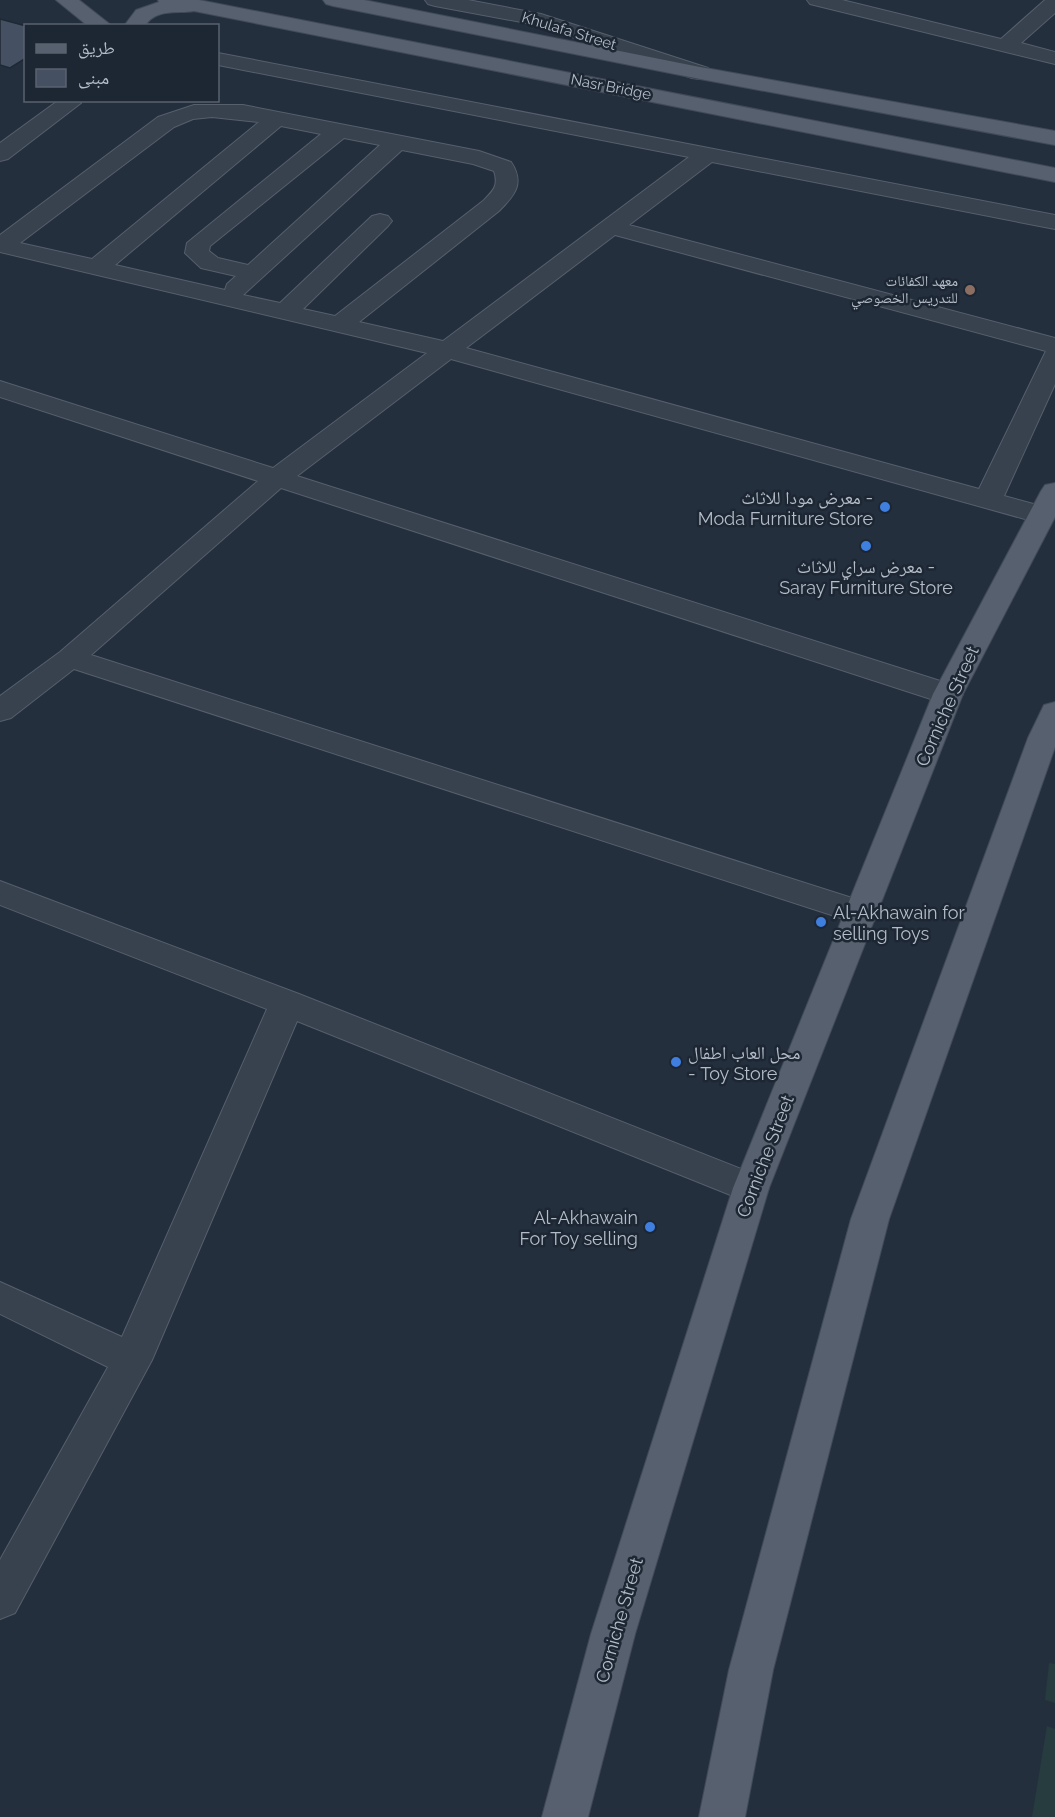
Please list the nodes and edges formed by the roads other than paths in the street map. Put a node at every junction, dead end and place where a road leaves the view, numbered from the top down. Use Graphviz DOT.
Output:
graph roads {
  1 [pos="66,0"];
  2 [pos="168,0"];
  3 [pos="333,0"];
  4 [pos="435,0"];
  5 [pos="817,0"];
  6 [pos="1055,2"];
  7 [pos="195,5"];
  8 [pos="99,24"];
  9 [pos="135,24"];
  10 [pos="1005,46"];
  11 [pos="219,58"];
  12 [pos="1055,58"];
  13 [pos="700,73"];
  14 [pos="70,103"];
  15 [pos="277,118"];
  16 [pos="339,131"];
  17 [pos="1055,138"];
  18 [pos="397,142"];
  19 [pos="709,153"];
  20 [pos="0,154"];
  21 [pos="1055,175"];
  22 [pos="380,221"];
  23 [pos="1055,222"];
  24 [pos="611,227"];
  25 [pos="1,245"];
  26 [pos="96,268"];
  27 [pos="252,273"];
  28 [pos="226,298"];
  29 [pos="285,312"];
  30 [pos="339,324"];
  31 [pos="1055,346"];
  32 [pos="447,350"];
  33 [pos="1055,356"];
  34 [pos="0,389"];
  35 [pos="277,478"];
  36 [pos="988,500"];
  37 [pos="1049,503"];
  38 [pos="70,658"];
  39 [pos="948,694"];
  40 [pos="0,711"];
  41 [pos="1055,712"];
  42 [pos="0,892"];
  43 [pos="862,913"];
  44 [pos="288,1003"];
  45 [pos="751,1188"];
  46 [pos="0,1297"];
  47 [pos="132,1360"];
  48 [pos="0,1600"];
  49 [pos="565,1817"];
  50 [pos="722,1817"];
  1 -- 8 [label="main road"];
  2 -- 7 [label="main road, Nasr Bridge"];
  3 -- 13 [label="main road"];
  4 -- 13 [label="street, Khulafa Street"];
  5 -- 10 [label="street"];
  6 -- 10 [label="street"];
  7 -- 9 [label="main road"];
  7 -- 21 [label="main road, Nasr Bridge"];
  10 -- 12 [label="street"];
  11 -- 19 [label="street"];
  13 -- 17 [label="main road"];
  14 -- 20 [label="street"];
  15 -- 16 [label="street"];
  15 -- 25 [label="street"];
  15 -- 26 [label="street"];
  16 -- 18 [label="street"];
  16 -- 27 [label="street"];
  18 -- 27 [label="street"];
  18 -- 30 [label="street"];
  19 -- 23 [label="street"];
  19 -- 24 [label="street"];
  22 -- 29 [label="street"];
  24 -- 31 [label="street"];
  24 -- 32 [label="street"];
  25 -- 26 [label="street"];
  26 -- 28 [label="street"];
  27 -- 28 [label="street"];
  28 -- 29 [label="street"];
  29 -- 30 [label="street"];
  30 -- 32 [label="street"];
  32 -- 35 [label="street"];
  32 -- 36 [label="street"];
  33 -- 36 [label="street"];
  34 -- 35 [label="street"];
  35 -- 38 [label="street"];
  35 -- 39 [label="street"];
  36 -- 37 [label="street"];
  37 -- 39 [label="main road, Corniche Street"];
  38 -- 40 [label="street"];
  38 -- 43 [label="street"];
  39 -- 43 [label="main road, Corniche Street"];
  41 -- 50 [label="main road"];
  42 -- 44 [label="street"];
  43 -- 45 [label="main road, Corniche Street"];
  44 -- 45 [label="street"];
  44 -- 47 [label="street"];
  45 -- 49 [label="main road, Corniche Street"];
  46 -- 47 [label="street"];
  47 -- 48 [label="street"];
}
